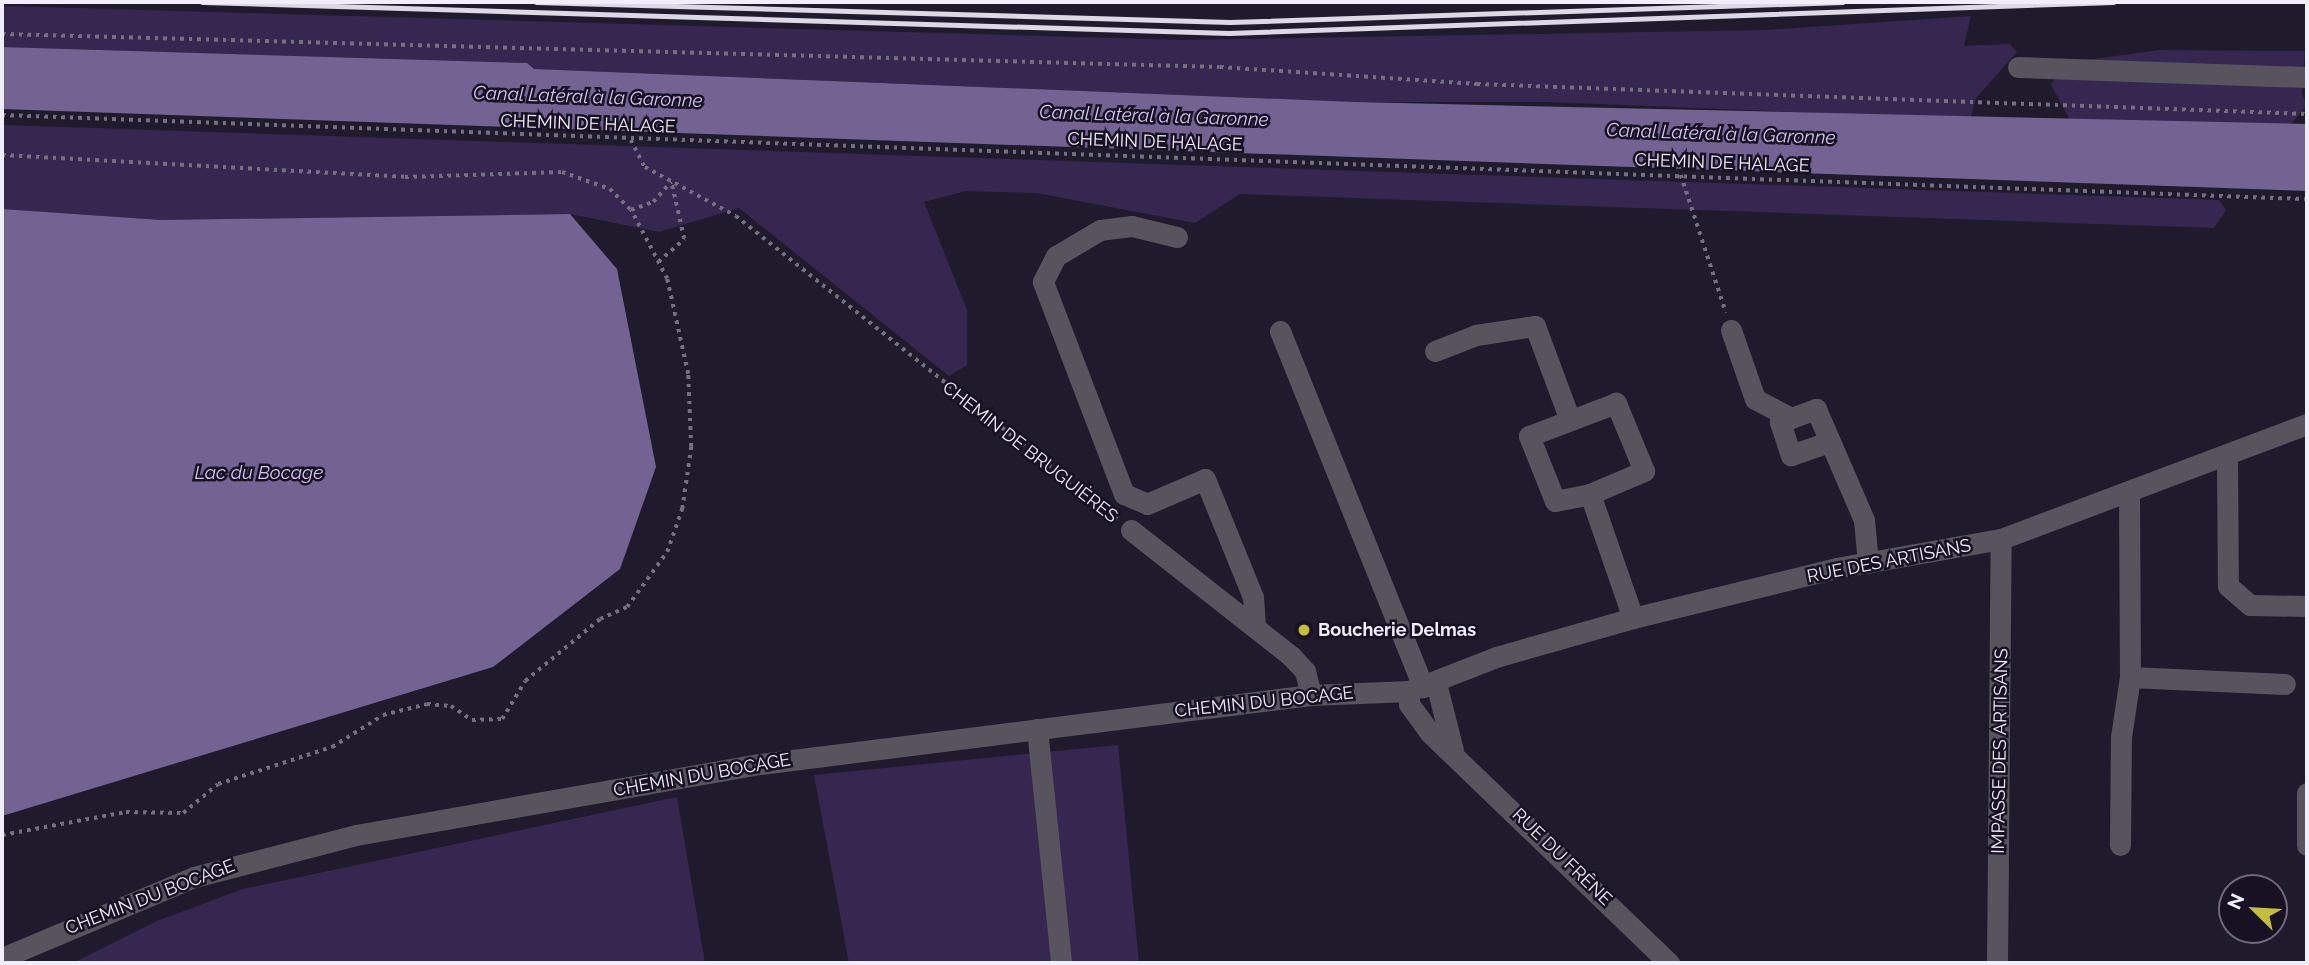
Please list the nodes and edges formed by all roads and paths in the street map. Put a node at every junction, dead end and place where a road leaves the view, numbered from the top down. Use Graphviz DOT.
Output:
graph roads {
  1 [pos="2,34"];
  2 [pos="2018,67"];
  3 [pos="2307,77"];
  4 [pos="2307,114"];
  5 [pos="2,115"];
  6 [pos="631,140"];
  7 [pos="2,155"];
  8 [pos="1681,175"];
  9 [pos="671,182"];
  10 [pos="2307,199"];
  11 [pos="631,210"];
  12 [pos="1177,237"];
  13 [pos="658,262"];
  14 [pos="1731,330"];
  15 [pos="1280,331"];
  16 [pos="1435,351"];
  17 [pos="1791,418"];
  18 [pos="1570,421"];
  19 [pos="2307,424"];
  20 [pos="1828,442"];
  21 [pos="2227,458"];
  22 [pos="1590,494"];
  23 [pos="2129,495"];
  24 [pos="1131,530"];
  25 [pos="2001,539"];
  26 [pos="1868,562"];
  27 [pos="2307,606"];
  28 [pos="1633,618"];
  29 [pos="1255,627"];
  30 [pos="2130,677"];
  31 [pos="2285,684"];
  32 [pos="1423,687"];
  33 [pos="1311,695"];
  34 [pos="1037,729"];
  35 [pos="1454,752"];
  36 [pos="2307,793"];
  37 [pos="2,835"];
  38 [pos="2120,845"];
  39 [pos="2307,845"];
  40 [pos="2,958"];
  41 [pos="1061,963"];
  42 [pos="1669,963"];
  43 [pos="1997,963"];
  1 -- 4 [label="path"];
  2 -- 3 [label="street"];
  5 -- 6 [label="path, CHEMIN DE HALAGE"];
  6 -- 8 [label="path, CHEMIN DE HALAGE"];
  6 -- 9 [label="path, CHEMIN DE BRUGUIÈRES"];
  7 -- 11 [label="path"];
  8 -- 10 [label="path, CHEMIN DE HALAGE"];
  8 -- 14 [label="path"];
  9 -- 11 [label="path"];
  9 -- 13 [label="path"];
  9 -- 24 [label="path, CHEMIN DE BRUGUIÈRES"];
  11 -- 13 [label="path"];
  12 -- 29 [label="street"];
  13 -- 37 [label="path"];
  14 -- 17 [label="street"];
  15 -- 32 [label="street"];
  16 -- 18 [label="street"];
  17 -- 20 [label="street"];
  17 -- 20 [label="street"];
  18 -- 22 [label="street"];
  18 -- 22 [label="street"];
  19 -- 21 [label="street, RUE DES ARTISANS"];
  20 -- 26 [label="street"];
  21 -- 23 [label="street, RUE DES ARTISANS"];
  21 -- 27 [label="street"];
  22 -- 28 [label="street"];
  23 -- 25 [label="street, RUE DES ARTISANS"];
  23 -- 30 [label="street"];
  24 -- 29 [label="street, CHEMIN DE BRUGUIÈRES"];
  25 -- 26 [label="street, RUE DES ARTISANS"];
  25 -- 43 [label="street, IMPASSE DES ARTISANS"];
  26 -- 28 [label="street, RUE DES ARTISANS"];
  28 -- 32 [label="street, RUE DES ARTISANS"];
  29 -- 33 [label="street, CHEMIN DE BRUGUIÈRES"];
  30 -- 31 [label="street"];
  30 -- 38 [label="street"];
  32 -- 33 [label="street, CHEMIN DU BOCAGE"];
  32 -- 35 [label="street"];
  32 -- 35 [label="street, RUE DU FRÊNE"];
  33 -- 34 [label="street, CHEMIN DU BOCAGE"];
  34 -- 40 [label="street, CHEMIN DU BOCAGE"];
  34 -- 41 [label="street"];
  35 -- 42 [label="street, RUE DU FRÊNE"];
  36 -- 39 [label="street"];
}
